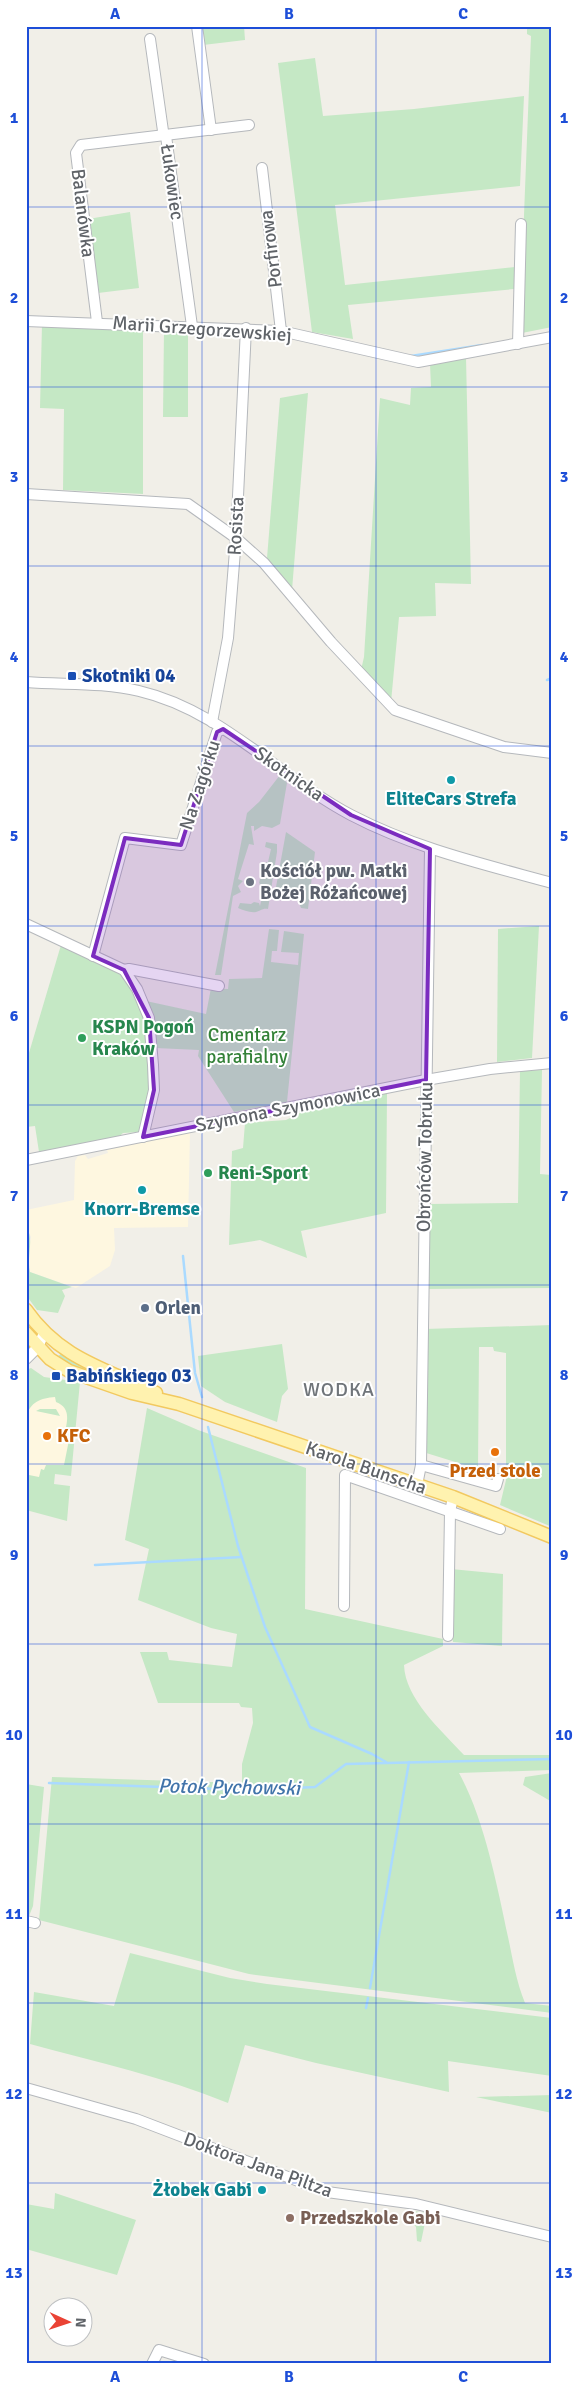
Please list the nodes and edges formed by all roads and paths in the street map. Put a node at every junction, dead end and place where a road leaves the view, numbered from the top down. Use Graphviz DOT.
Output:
graph roads {
  1 [pos="197,26"];
  2 [pos="150,39"];
  3 [pos="249,124"];
  4 [pos="211,130"];
  5 [pos="166,136"];
  6 [pos="262,168"];
  7 [pos="521,224"];
  8 [pos="26,321"];
  9 [pos="97,322"];
  10 [pos="192,326"];
  11 [pos="246,328"];
  12 [pos="281,331"];
  13 [pos="552,337"];
  14 [pos="518,344"];
  15 [pos="26,494"];
  16 [pos="236,538"];
  17 [pos="26,682"];
  18 [pos="212,722"];
  19 [pos="223,729"];
  20 [pos="552,753"];
  21 [pos="430,849"];
  22 [pos="552,883"];
  23 [pos="26,924"];
  24 [pos="92,956"];
  25 [pos="124,970"];
  26 [pos="219,986"];
  27 [pos="552,1063"];
  28 [pos="426,1080"];
  29 [pos="144,1137"];
  30 [pos="26,1160"];
  31 [pos="26,1310"];
  32 [pos="44,1333"];
  33 [pos="31,1340"];
  34 [pos="26,1359"];
  35 [pos="179,1404"];
  36 [pos="421,1465"];
  37 [pos="498,1479"];
  38 [pos="417,1485"];
  39 [pos="453,1497"];
  40 [pos="450,1512"];
  41 [pos="500,1529"];
  42 [pos="552,1537"];
  43 [pos="344,1606"];
  44 [pos="448,1636"];
  45 [pos="26,2088"];
  46 [pos="552,2238"];
  47 [pos="152,2364"];
  48 [pos="204,2364"];
  1 -- 4 [label="street"];
  2 -- 5 [label="street, Łukowiec"];
  3 -- 4 [label="street, Balanówka"];
  4 -- 5 [label="street, Balanówka"];
  5 -- 9 [label="street, Balanówka"];
  5 -- 10 [label="street, Łukowiec"];
  6 -- 12 [label="street, Porfirowa"];
  7 -- 14 [label="street"];
  8 -- 9 [label="street, Marii Grzegorzewskiej"];
  9 -- 10 [label="street, Marii Grzegorzewskiej"];
  10 -- 11 [label="street, Marii Grzegorzewskiej"];
  11 -- 12 [label="street, Marii Grzegorzewskiej"];
  11 -- 16 [label="street, Rosista"];
  12 -- 14 [label="street, Marii Grzegorzewskiej"];
  13 -- 14 [label="street, Marii Grzegorzewskiej"];
  15 -- 16 [label="street"];
  16 -- 18 [label="street, Rosista"];
  16 -- 20 [label="street"];
  17 -- 18 [label="street, Skotnicka"];
  18 -- 19 [label="street, Skotnicka"];
  19 -- 21 [label="street, Skotnicka"];
  19 -- 24 [label="street, Na Zagórku"];
  21 -- 22 [label="street, Skotnicka"];
  21 -- 28 [label="street, Obrońców Tobruku"];
  23 -- 24 [label="street"];
  24 -- 25 [label="street"];
  25 -- 26 [label="street"];
  25 -- 29 [label="street"];
  27 -- 28 [label="street, Szymona Szymonowica"];
  28 -- 29 [label="street, Szymona Szymonowica"];
  28 -- 36 [label="street, Obrońców Tobruku"];
  29 -- 30 [label="street, Szymona Szymonowica"];
  31 -- 32 [label="main road, Karola Bunscha"];
  32 -- 33 [label="street"];
  32 -- 35 [label="main road, Karola Bunscha"];
  33 -- 34 [label="street"];
  33 -- 35 [label="main road, Karola Bunscha"];
  35 -- 38 [label="main road, Karola Bunscha"];
  36 -- 37 [label="street"];
  36 -- 38 [label="street, Obrońców Tobruku"];
  38 -- 39 [label="main road, Karola Bunscha"];
  39 -- 40 [label="street"];
  39 -- 42 [label="main road, Karola Bunscha"];
  40 -- 41 [label="street"];
  40 -- 43 [label="street"];
  40 -- 44 [label="street"];
  45 -- 46 [label="street, Doktora Jana Piltza"];
  47 -- 48 [label="street"];
}
